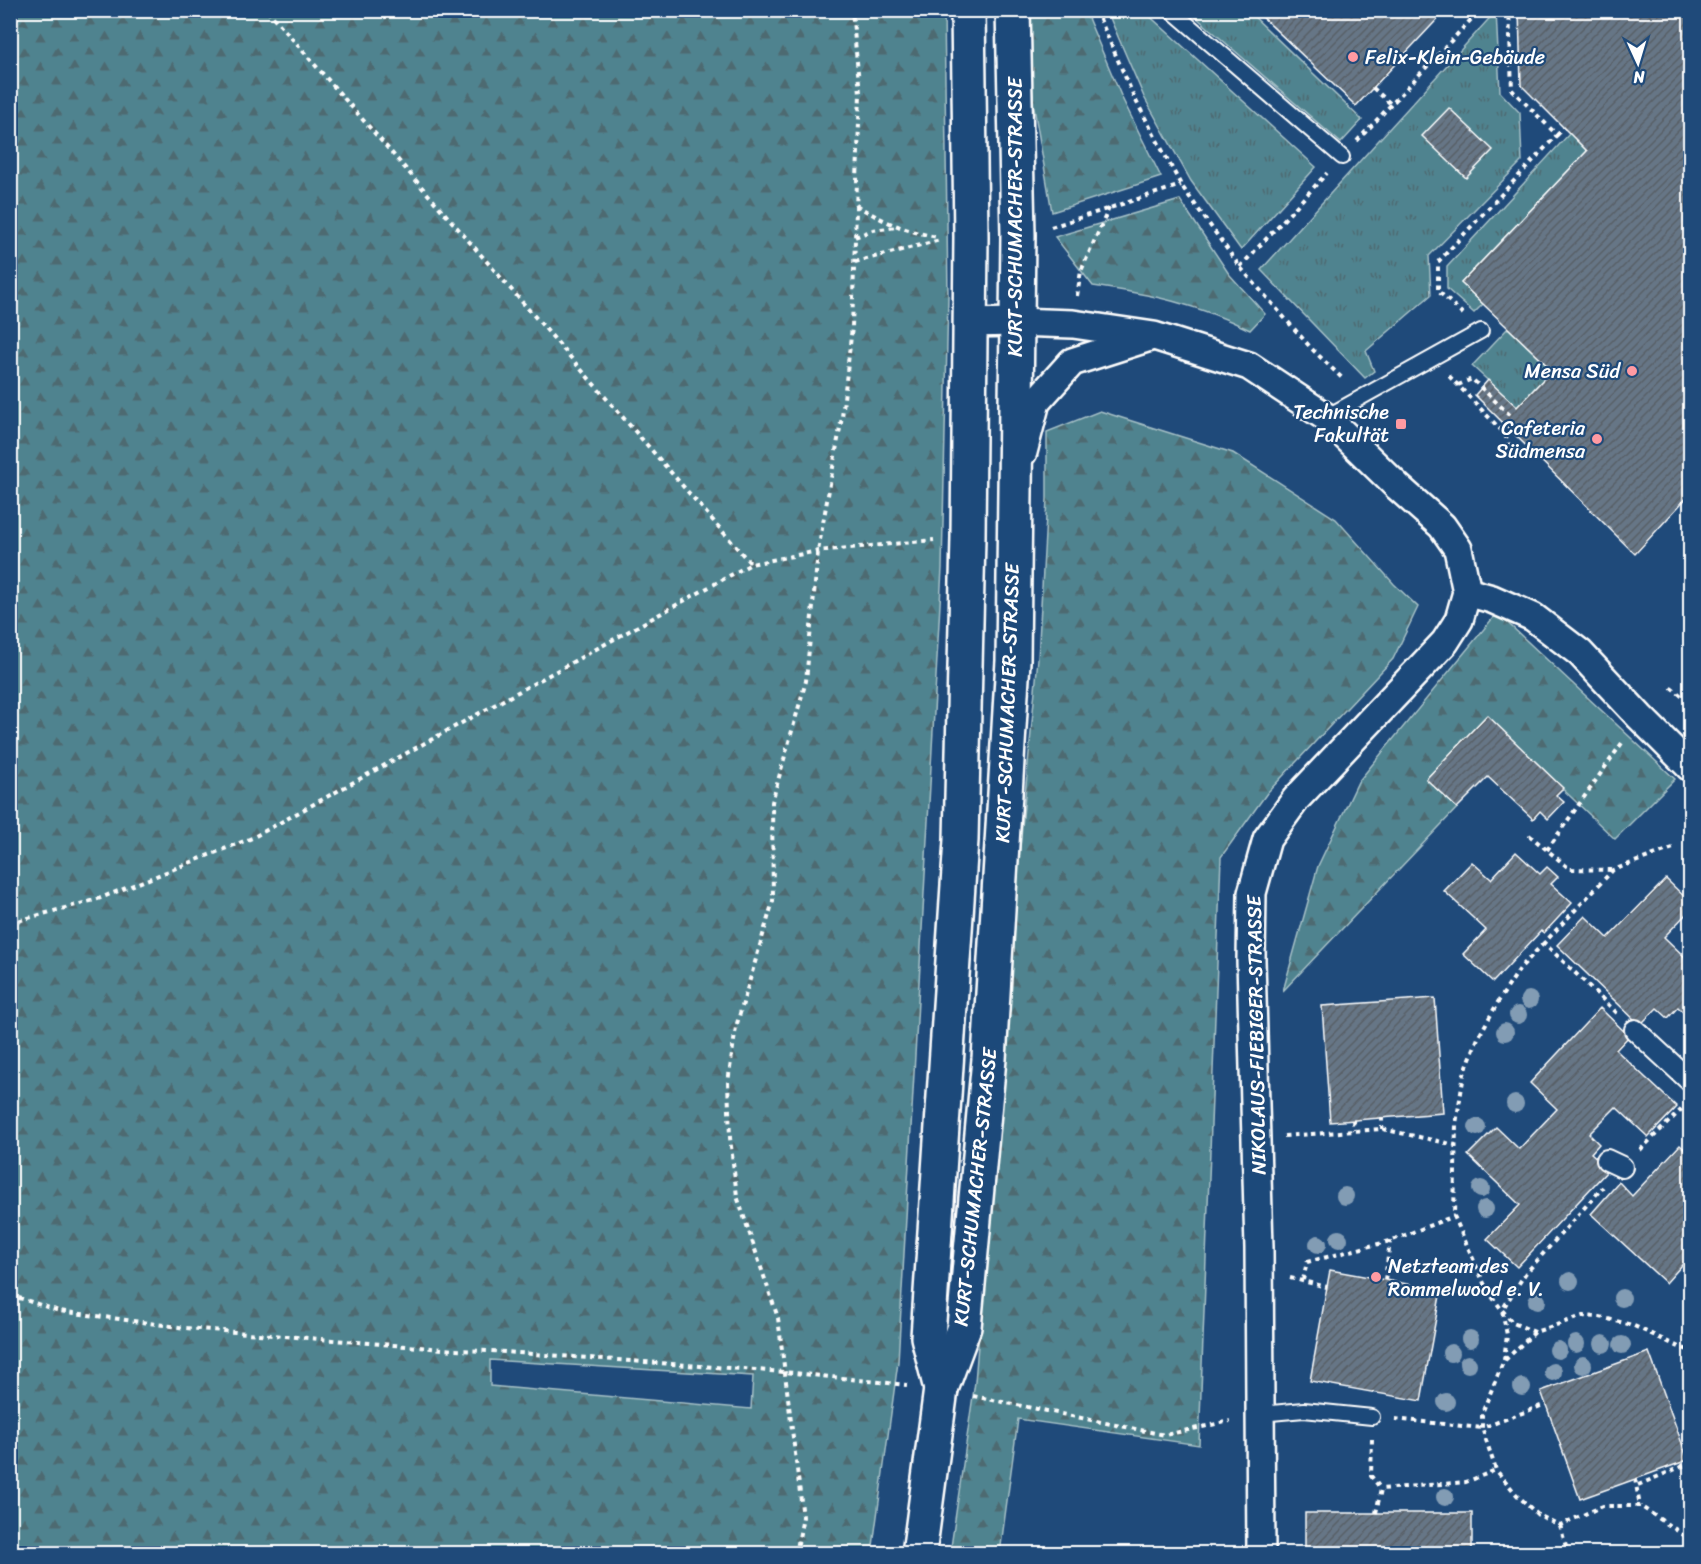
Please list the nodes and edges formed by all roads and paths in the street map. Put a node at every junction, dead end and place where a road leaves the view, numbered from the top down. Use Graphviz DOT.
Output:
graph roads {
  1 [pos="267,10"];
  2 [pos="852,10"];
  3 [pos="968,10"];
  4 [pos="1013,10"];
  5 [pos="1096,10"];
  6 [pos="1171,10"];
  7 [pos="1509,10"];
  8 [pos="1373,88"];
  9 [pos="1391,104"];
  10 [pos="1564,128"];
  11 [pos="1557,135"];
  12 [pos="1342,157"];
  13 [pos="1181,184"];
  14 [pos="856,205"];
  15 [pos="1110,207"];
  16 [pos="898,226"];
  17 [pos="1042,230"];
  18 [pos="855,237"];
  19 [pos="855,262"];
  20 [pos="1016,322"];
  21 [pos="970,323"];
  22 [pos="1073,324"];
  23 [pos="1481,331"];
  24 [pos="1154,336"];
  25 [pos="1431,358"];
  26 [pos="1458,385"];
  27 [pos="1362,397"];
  28 [pos="1326,417"];
  29 [pos="1512,417"];
  30 [pos="1513,457"];
  31 [pos="1014,489"];
  32 [pos="968,537"];
  33 [pos="818,551"];
  34 [pos="751,564"];
  35 [pos="1467,592"];
  36 [pos="1671,687"];
  37 [pos="1690,703"];
  38 [pos="1640,717"];
  39 [pos="1690,767"];
  40 [pos="1529,835"];
  41 [pos="1672,849"];
  42 [pos="1547,850"];
  43 [pos="1614,870"];
  44 [pos="10,923"];
  45 [pos="1544,944"];
  46 [pos="1641,1032"];
  47 [pos="1690,1081"];
  48 [pos="1690,1101"];
  49 [pos="1382,1117"];
  50 [pos="1353,1120"];
  51 [pos="1382,1129"];
  52 [pos="1354,1130"];
  53 [pos="1257,1138"];
  54 [pos="1456,1145"];
  55 [pos="1454,1216"];
  56 [pos="1390,1241"];
  57 [pos="1260,1271"];
  58 [pos="1385,1280"];
  59 [pos="1303,1281"];
  60 [pos="1327,1287"];
  61 [pos="10,1295"];
  62 [pos="1502,1310"];
  63 [pos="1535,1332"];
  64 [pos="1690,1350"];
  65 [pos="1504,1360"];
  66 [pos="784,1372"];
  67 [pos="941,1389"];
  68 [pos="1546,1404"];
  69 [pos="1261,1414"];
  70 [pos="1372,1417"];
  71 [pos="1482,1428"];
  72 [pos="1690,1463"];
  73 [pos="1496,1470"];
  74 [pos="1635,1479"];
  75 [pos="1638,1485"];
  76 [pos="1381,1489"];
  77 [pos="1640,1506"];
  78 [pos="1376,1513"];
  79 [pos="1560,1525"];
  80 [pos="1690,1539"];
  81 [pos="796,1554"];
  82 [pos="919,1554"];
  83 [pos="1261,1554"];
  84 [pos="1569,1554"];
  1 -- 34 [label="path"];
  2 -- 14 [label="path"];
  3 -- 21 [label="main road, KURT-SCHUMACHER-STRASSE"];
  4 -- 20 [label="main road, KURT-SCHUMACHER-STRASSE"];
  5 -- 13 [label="path"];
  6 -- 12 [label="lane"];
  7 -- 11 [label="path"];
  8 -- 9 [label="path"];
  10 -- 11 [label="path"];
  11 -- 23 [label="path"];
  13 -- 15 [label="path"];
  13 -- 27 [label="path"];
  14 -- 16 [label="path"];
  14 -- 18 [label="path"];
  15 -- 17 [label="path"];
  15 -- 22 [label="path"];
  16 -- 18 [label="path"];
  16 -- 19 [label="path"];
  18 -- 19 [label="path"];
  19 -- 33 [label="path"];
  20 -- 21 [label="street"];
  20 -- 22 [label="street"];
  20 -- 31 [label="main road, KURT-SCHUMACHER-STRASSE"];
  21 -- 32 [label="main road, KURT-SCHUMACHER-STRASSE"];
  22 -- 24 [label="street"];
  23 -- 25 [label="lane"];
  24 -- 28 [label="street"];
  24 -- 31 [label="street"];
  25 -- 26 [label="path"];
  25 -- 27 [label="lane"];
  26 -- 29 [label="path"];
  26 -- 30 [label="path"];
  27 -- 28 [label="lane"];
  28 -- 35 [label="street"];
  31 -- 67 [label="main road, KURT-SCHUMACHER-STRASSE"];
  32 -- 33 [label="path"];
  32 -- 67 [label="main road, KURT-SCHUMACHER-STRASSE"];
  33 -- 34 [label="path"];
  33 -- 66 [label="path"];
  34 -- 44 [label="path"];
  35 -- 38 [label="street"];
  35 -- 53 [label="street, NIKOLAUS-FIEBIGER-STRASSE"];
  36 -- 37 [label="path"];
  38 -- 39 [label="street"];
  38 -- 42 [label="path"];
  40 -- 42 [label="path"];
  41 -- 43 [label="path"];
  42 -- 43 [label="path"];
  43 -- 45 [label="path"];
  45 -- 46 [label="path"];
  45 -- 54 [label="path"];
  46 -- 47 [label="street"];
  48 -- 62 [label="path"];
  49 -- 51 [label="path"];
  50 -- 52 [label="path"];
  51 -- 52 [label="path"];
  51 -- 54 [label="path"];
  52 -- 53 [label="path"];
  53 -- 57 [label="street, NIKOLAUS-FIEBIGER-STRASSE"];
  54 -- 55 [label="path"];
  55 -- 56 [label="path"];
  55 -- 62 [label="path"];
  56 -- 58 [label="path"];
  56 -- 59 [label="path"];
  57 -- 59 [label="path"];
  57 -- 69 [label="street, NIKOLAUS-FIEBIGER-STRASSE"];
  59 -- 60 [label="path"];
  61 -- 66 [label="path"];
  62 -- 63 [label="path"];
  62 -- 65 [label="path"];
  63 -- 64 [label="path"];
  63 -- 65 [label="path"];
  65 -- 71 [label="path"];
  66 -- 67 [label="path"];
  66 -- 81 [label="path"];
  67 -- 69 [label="path"];
  67 -- 82 [label="main road, KURT-SCHUMACHER-STRASSE"];
  68 -- 71 [label="path"];
  69 -- 70 [label="lane"];
  69 -- 83 [label="street, NIKOLAUS-FIEBIGER-STRASSE"];
  70 -- 71 [label="path"];
  70 -- 76 [label="path"];
  71 -- 73 [label="path"];
  72 -- 75 [label="path"];
  73 -- 76 [label="path"];
  73 -- 79 [label="path"];
  74 -- 75 [label="path"];
  75 -- 77 [label="path"];
  76 -- 78 [label="path"];
  77 -- 79 [label="path"];
  77 -- 80 [label="path"];
  79 -- 84 [label="path"];
}
